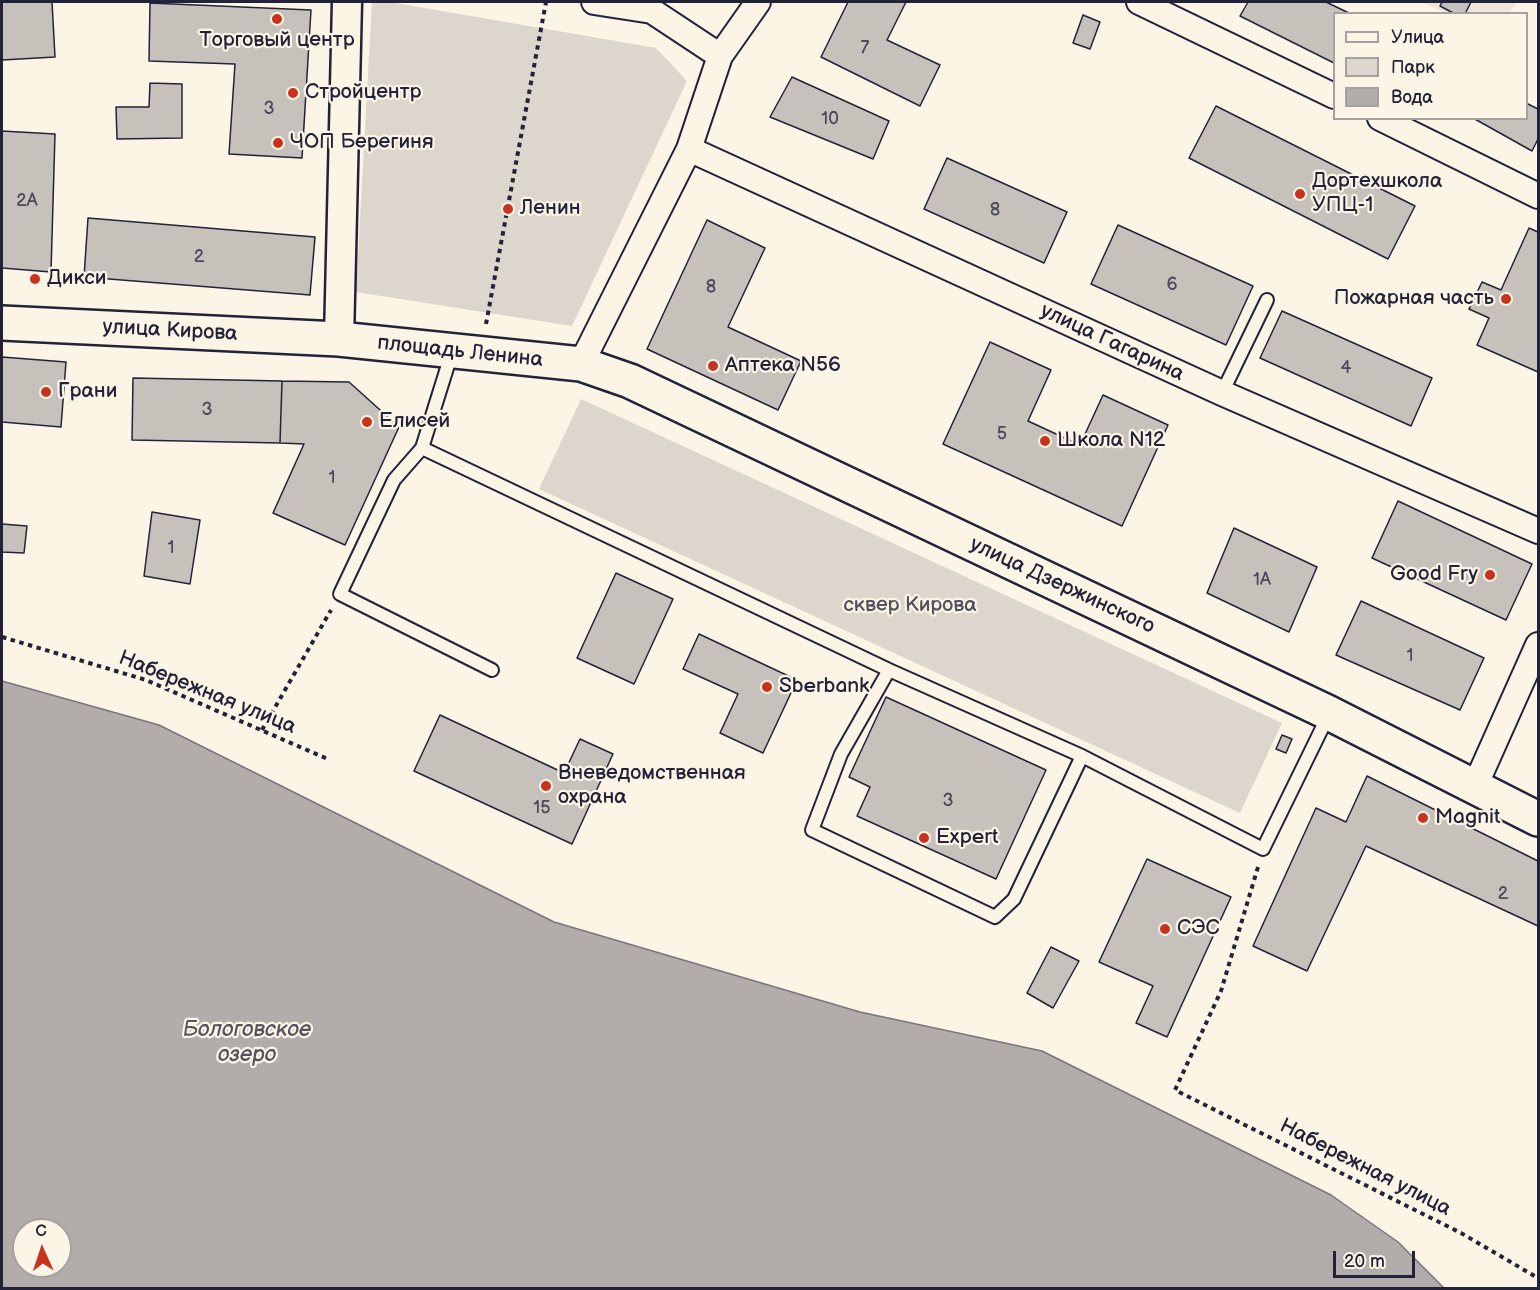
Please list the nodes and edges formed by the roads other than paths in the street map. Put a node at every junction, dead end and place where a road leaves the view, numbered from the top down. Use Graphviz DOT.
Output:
graph roads {
  1 [pos="346,2"];
  2 [pos="594,2"];
  3 [pos="758,2"];
  4 [pos="1139,2"];
  5 [pos="720,56"];
  6 [pos="1333,95"];
  7 [pos="1384,120"];
  8 [pos="689,149"];
  9 [pos="1539,195"];
  10 [pos="1267,300"];
  11 [pos="2,322"];
  12 [pos="339,339"];
  13 [pos="466,353"];
  14 [pos="581,364"];
  15 [pos="1222,393"];
  16 [pos="422,448"];
  17 [pos="1539,531"];
  18 [pos="1539,645"];
  19 [pos="492,670"];
  20 [pos="889,670"];
  21 [pos="1532,677"];
  22 [pos="1329,713"];
  23 [pos="1082,756"];
  24 [pos="1475,786"];
  25 [pos="1539,819"];
  1 -- 12 [label="street"];
  2 -- 5 [label="street"];
  3 -- 5 [label="street"];
  4 -- 6 [label="street"];
  5 -- 8 [label="street"];
  7 -- 9 [label="street"];
  8 -- 14 [label="street"];
  8 -- 15 [label="street, улица Гагарина"];
  10 -- 15 [label="lane"];
  11 -- 12 [label="main road, улица Кирова"];
  12 -- 13 [label="main road, площадь Ленина"];
  13 -- 14 [label="main road, площадь Ленина"];
  13 -- 16 [label="lane"];
  14 -- 22 [label="main road, улица Дзержинского"];
  15 -- 17 [label="street, улица Гагарина"];
  16 -- 19 [label="lane"];
  16 -- 20 [label="lane"];
  18 -- 21 [label="street"];
  20 -- 23 [label="lane"];
  20 -- 23 [label="lane"];
  21 -- 24 [label="street"];
  22 -- 23 [label="lane"];
  22 -- 24 [label="main road, улица Дзержинского"];
  24 -- 25 [label="main road, улица Дзержинского"];
}
